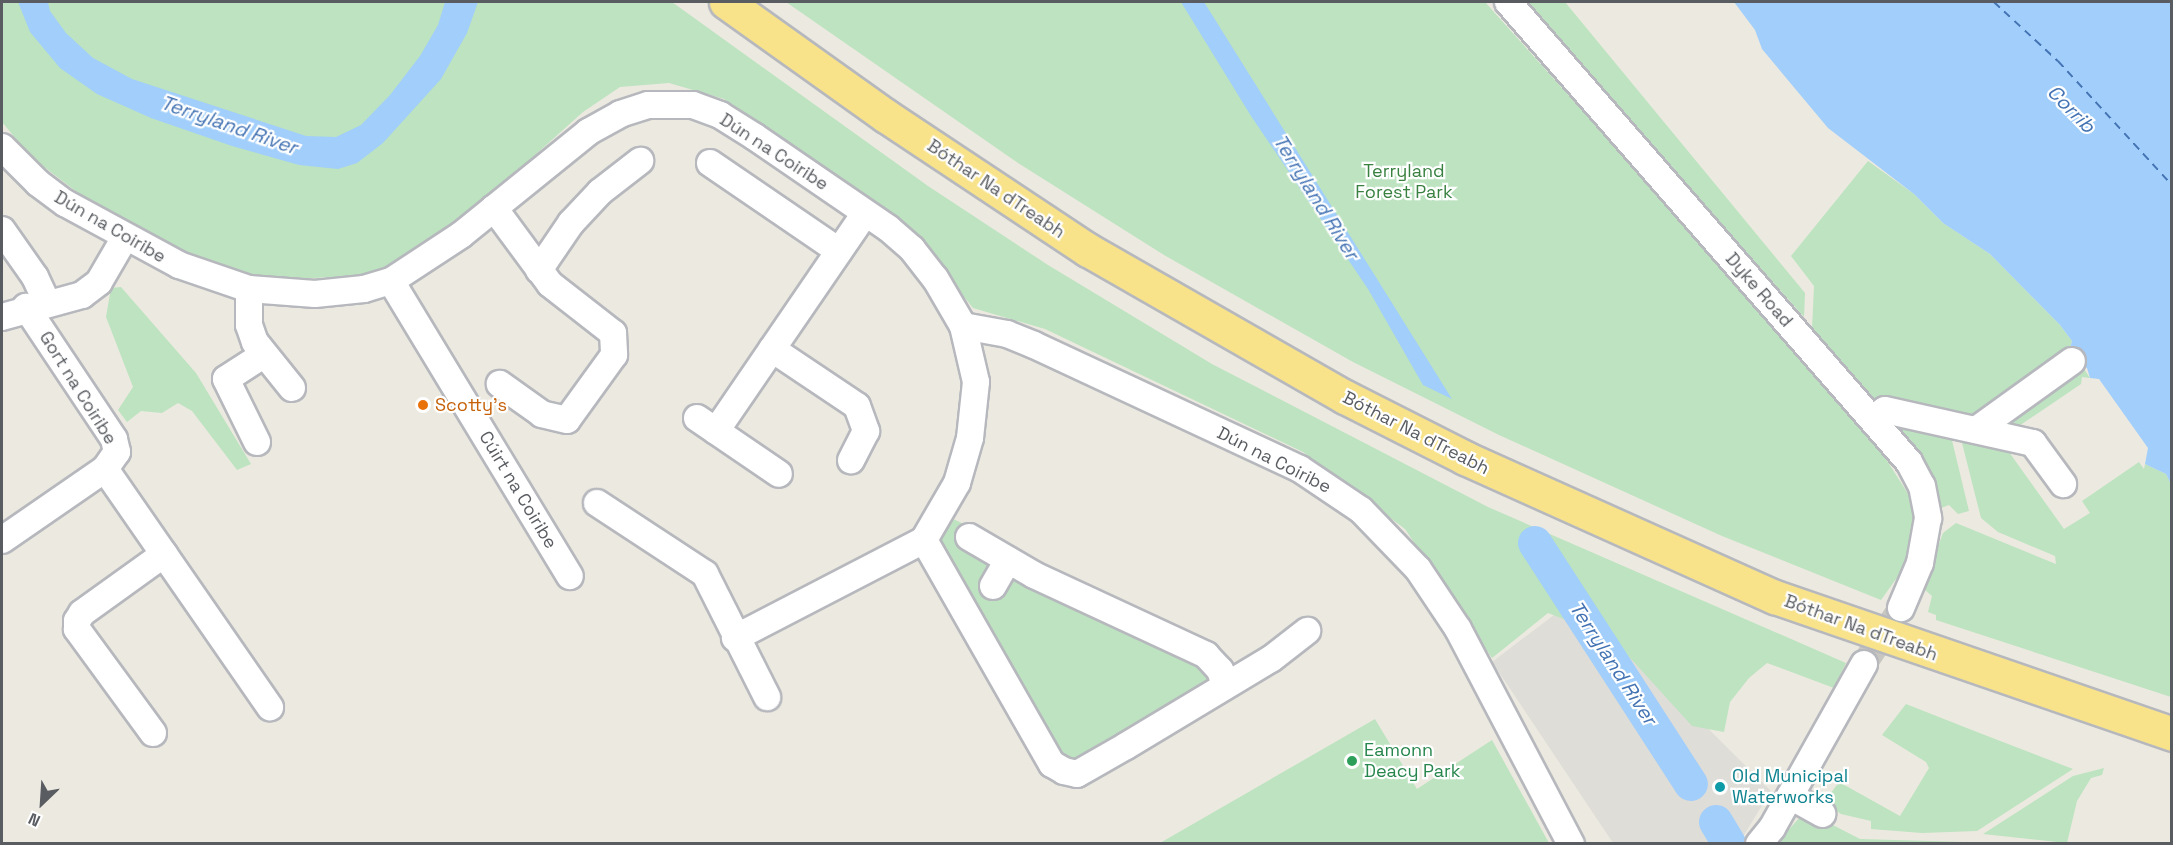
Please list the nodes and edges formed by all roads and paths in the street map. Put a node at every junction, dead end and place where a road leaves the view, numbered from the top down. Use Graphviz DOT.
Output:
graph roads {
  1 [pos="726,2"];
  2 [pos="1508,2"];
  3 [pos="2,147"];
  4 [pos="640,161"];
  5 [pos="710,163"];
  6 [pos="494,208"];
  7 [pos="865,213"];
  8 [pos="2,230"];
  9 [pos="124,239"];
  10 [pos="839,251"];
  11 [pos="539,270"];
  12 [pos="391,281"];
  13 [pos="249,289"];
  14 [pos="37,305"];
  15 [pos="2,317"];
  16 [pos="963,326"];
  17 [pos="772,349"];
  18 [pos="263,355"];
  19 [pos="2072,361"];
  20 [pos="500,384"];
  21 [pos="292,388"];
  22 [pos="1873,418"];
  23 [pos="1976,430"];
  24 [pos="257,442"];
  25 [pos="851,459"];
  26 [pos="105,469"];
  27 [pos="779,474"];
  28 [pos="2063,484"];
  29 [pos="597,503"];
  30 [pos="969,537"];
  31 [pos="2,540"];
  32 [pos="924,540"];
  33 [pos="164,554"];
  34 [pos="1008,560"];
  35 [pos="570,576"];
  36 [pos="993,586"];
  37 [pos="1901,608"];
  38 [pos="1293,632"];
  39 [pos="735,638"];
  40 [pos="1864,664"];
  41 [pos="1225,685"];
  42 [pos="767,697"];
  43 [pos="270,707"];
  44 [pos="153,733"];
  45 [pos="2172,734"];
  46 [pos="1790,796"];
  47 [pos="1822,814"];
  48 [pos="1572,833"];
  49 [pos="1759,843"];
  1 -- 45 [label="highway, Bóthar Na dTreabh"];
  2 -- 22 [label="street, Dyke Road"];
  3 -- 9 [label="street, Dún na Coiribe"];
  4 -- 11 [label="street"];
  5 -- 10 [label="street"];
  6 -- 7 [label="street, Dún na Coiribe"];
  6 -- 11 [label="street"];
  6 -- 12 [label="street, Dún na Coiribe"];
  7 -- 10 [label="street"];
  7 -- 16 [label="street, Dún na Coiribe"];
  8 -- 14 [label="street, Gort na Coiribe"];
  9 -- 13 [label="street, Dún na Coiribe"];
  9 -- 14 [label="street, Gort na Coiribe"];
  10 -- 17 [label="street"];
  11 -- 20 [label="street"];
  12 -- 13 [label="street, Dún na Coiribe"];
  12 -- 35 [label="street, Cúirt na Coiribe"];
  13 -- 18 [label="street"];
  14 -- 15 [label="street, Gort na Coiribe"];
  14 -- 26 [label="street, Gort na Coiribe"];
  16 -- 32 [label="street, Dún na Coiribe"];
  16 -- 48 [label="street, Dún na Coiribe"];
  17 -- 25 [label="street"];
  17 -- 27 [label="street"];
  18 -- 21 [label="street"];
  18 -- 24 [label="street"];
  19 -- 23 [label="street"];
  22 -- 23 [label="street"];
  22 -- 37 [label="street, Dyke Road"];
  23 -- 28 [label="street"];
  26 -- 31 [label="street, Gort na Coiribe"];
  26 -- 33 [label="street, Gort na Coiribe"];
  29 -- 39 [label="street"];
  30 -- 34 [label="street"];
  32 -- 39 [label="street"];
  32 -- 41 [label="street"];
  33 -- 43 [label="street, Gort na Coiribe"];
  33 -- 44 [label="street"];
  34 -- 36 [label="street"];
  34 -- 41 [label="street"];
  38 -- 41 [label="street"];
  39 -- 42 [label="street"];
  40 -- 46 [label="street"];
  46 -- 47 [label="street"];
  46 -- 49 [label="street"];
}
